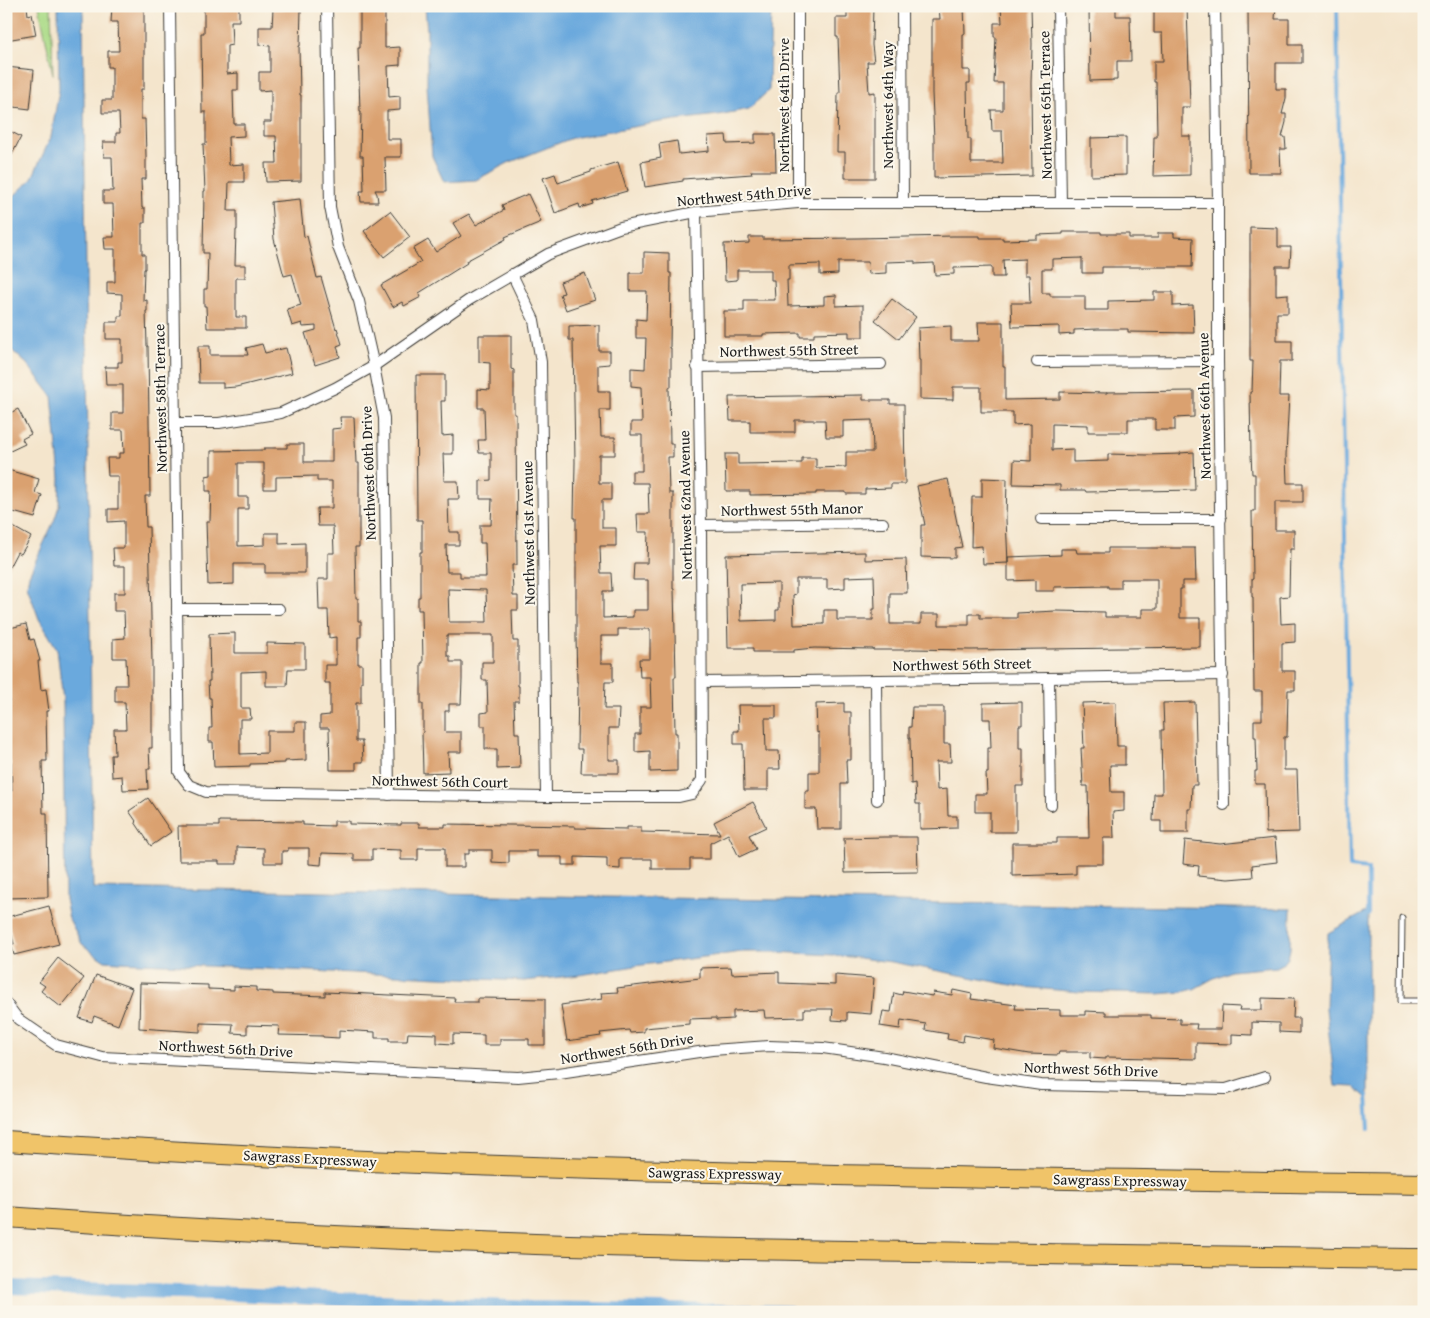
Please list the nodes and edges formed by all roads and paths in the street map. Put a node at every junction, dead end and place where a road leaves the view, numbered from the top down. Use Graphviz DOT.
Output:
graph roads {
  1 [pos="170,6"];
  2 [pos="327,6"];
  3 [pos="798,6"];
  4 [pos="902,6"];
  5 [pos="1058,6"];
  6 [pos="1215,6"];
  7 [pos="798,203"];
  8 [pos="903,203"];
  9 [pos="1061,203"];
  10 [pos="1218,203"];
  11 [pos="696,212"];
  12 [pos="512,274"];
  13 [pos="1218,360"];
  14 [pos="1037,362"];
  15 [pos="881,364"];
  16 [pos="374,366"];
  17 [pos="697,367"];
  18 [pos="175,423"];
  19 [pos="1041,520"];
  20 [pos="1221,520"];
  21 [pos="883,523"];
  22 [pos="701,524"];
  23 [pos="177,609"];
  24 [pos="279,609"];
  25 [pos="1223,675"];
  26 [pos="1049,678"];
  27 [pos="876,680"];
  28 [pos="702,682"];
  29 [pos="189,785"];
  30 [pos="692,794"];
  31 [pos="389,795"];
  32 [pos="546,797"];
  33 [pos="878,800"];
  34 [pos="1051,805"];
  35 [pos="1224,805"];
  36 [pos="1402,918"];
  37 [pos="1424,1001"];
  38 [pos="6,1003"];
  39 [pos="1265,1077"];
  40 [pos="6,1141"];
  41 [pos="1424,1184"];
  42 [pos="6,1217"];
  43 [pos="61,1220"];
  44 [pos="6,1222"];
  45 [pos="1424,1260"];
  1 -- 18 [label="street, Northwest 58th Terrace"];
  2 -- 16 [label="street, Northwest 60th Drive"];
  3 -- 7 [label="street, Northwest 64th Drive"];
  4 -- 8 [label="street, Northwest 64th Way"];
  5 -- 9 [label="street, Northwest 65th Terrace"];
  6 -- 10 [label="street, Northwest 66th Avenue"];
  7 -- 8 [label="street, Northwest 54th Drive"];
  7 -- 11 [label="street, Northwest 54th Drive"];
  8 -- 9 [label="street, Northwest 54th Drive"];
  9 -- 10 [label="street, Northwest 54th Drive"];
  10 -- 13 [label="street, Northwest 66th Avenue"];
  11 -- 12 [label="street, Northwest 54th Drive"];
  11 -- 17 [label="street, Northwest 62nd Avenue"];
  12 -- 16 [label="street, Northwest 54th Drive"];
  12 -- 32 [label="street, Northwest 61st Avenue"];
  13 -- 14 [label="street"];
  13 -- 20 [label="street, Northwest 66th Avenue"];
  15 -- 17 [label="street, Northwest 55th Street"];
  16 -- 18 [label="street, Northwest 54th Drive"];
  16 -- 31 [label="street, Northwest 60th Drive"];
  17 -- 22 [label="street, Northwest 62nd Avenue"];
  18 -- 23 [label="street, Northwest 58th Terrace"];
  19 -- 20 [label="street"];
  20 -- 25 [label="street, Northwest 66th Avenue"];
  21 -- 22 [label="street, Northwest 55th Manor"];
  22 -- 28 [label="street, Northwest 62nd Avenue"];
  23 -- 24 [label="street"];
  23 -- 29 [label="street, Northwest 58th Terrace"];
  25 -- 26 [label="street, Northwest 56th Street"];
  25 -- 35 [label="street, Northwest 66th Avenue"];
  26 -- 27 [label="street, Northwest 56th Street"];
  26 -- 34 [label="street"];
  27 -- 28 [label="street, Northwest 56th Street"];
  27 -- 33 [label="street"];
  28 -- 30 [label="street, Northwest 62nd Avenue"];
  29 -- 31 [label="street, Northwest 56th Court"];
  30 -- 32 [label="street, Northwest 56th Court"];
  31 -- 32 [label="street, Northwest 56th Court"];
  36 -- 37 [label="lane"];
  38 -- 39 [label="street, Northwest 56th Drive"];
  40 -- 41 [label="highway, Sawgrass Expressway"];
  42 -- 43 [label="highway"];
  43 -- 44 [label="highway"];
  43 -- 45 [label="highway"];
}
